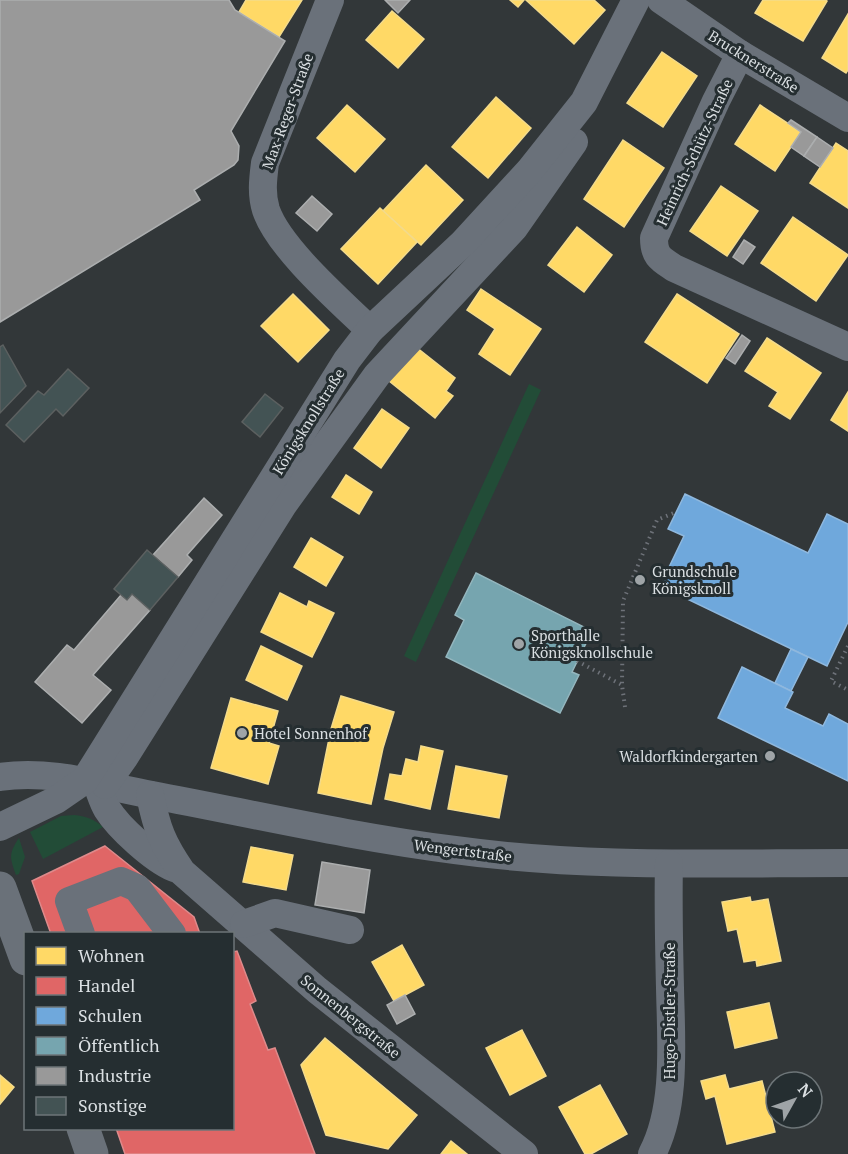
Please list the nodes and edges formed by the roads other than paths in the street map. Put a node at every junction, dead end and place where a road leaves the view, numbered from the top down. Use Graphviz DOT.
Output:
graph roads {
  1 [pos="330,0"];
  2 [pos="636,0"];
  3 [pos="661,0"];
  4 [pos="740,54"];
  5 [pos="584,102"];
  6 [pos="848,118"];
  7 [pos="370,330"];
  8 [pos="848,346"];
  9 [pos="0,777"];
  10 [pos="95,783"];
  11 [pos="150,795"];
  12 [pos="0,827"];
  13 [pos="848,863"];
  14 [pos="669,864"];
  15 [pos="182,872"];
  16 [pos="0,888"];
  17 [pos="244,924"];
  18 [pos="350,930"];
  19 [pos="81,932"];
  20 [pos="171,932"];
  21 [pos="24,954"];
  22 [pos="84,1130"];
  23 [pos="92,1154"];
  24 [pos="524,1154"];
  25 [pos="652,1154"];
  1 -- 7 [label="street, Max-Reger-Straße"];
  2 -- 5 [label="street, Königsknollstraße"];
  3 -- 4 [label="street, Brucknerstraße"];
  4 -- 6 [label="street, Brucknerstraße"];
  4 -- 8 [label="street, Heinrich-Schütz-Straße"];
  5 -- 7 [label="street, Königsknollstraße"];
  5 -- 10 [label="street, Königsknollstraße"];
  7 -- 10 [label="street, Königsknollstraße"];
  9 -- 10 [label="street, Wengertstraße"];
  10 -- 11 [label="street, Wengertstraße"];
  10 -- 12 [label="street"];
  10 -- 15 [label="street, Sonnenbergstraße"];
  11 -- 14 [label="street, Wengertstraße"];
  11 -- 15 [label="street, Sonnenbergstraße"];
  13 -- 14 [label="street, Wengertstraße"];
  14 -- 25 [label="street, Hugo-Distler-Straße"];
  15 -- 17 [label="street, Sonnenbergstraße"];
  16 -- 21 [label="main road"];
  17 -- 18 [label="street"];
  17 -- 24 [label="street, Sonnenbergstraße"];
  19 -- 20 [label="street"];
  22 -- 23 [label="main road"];
}
